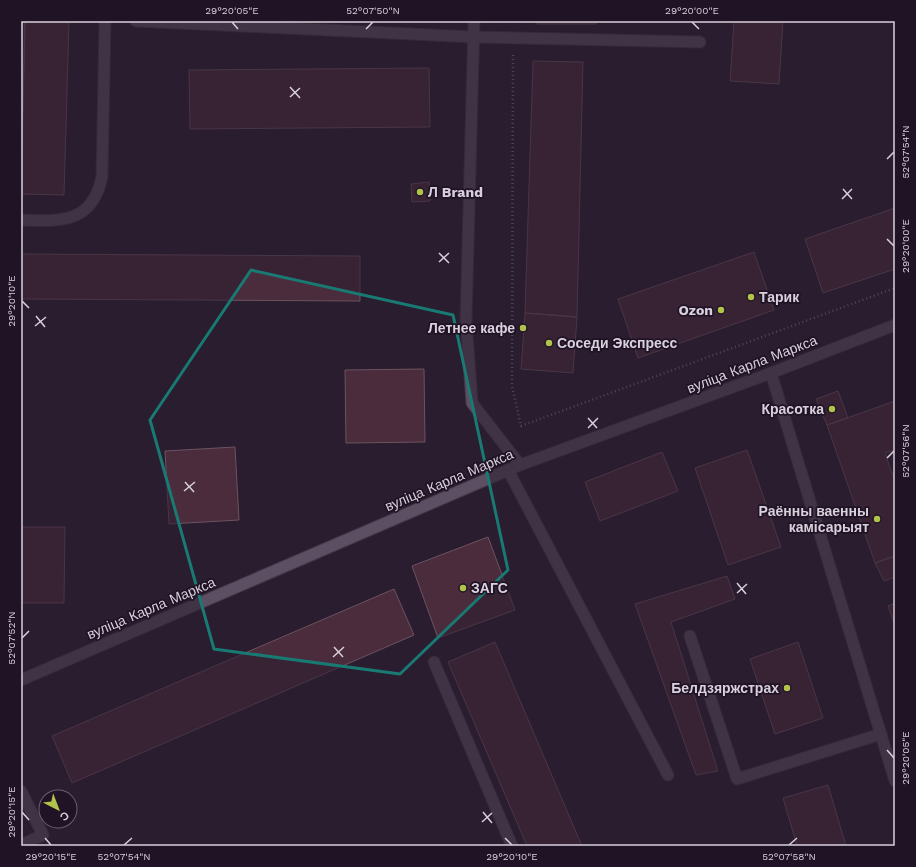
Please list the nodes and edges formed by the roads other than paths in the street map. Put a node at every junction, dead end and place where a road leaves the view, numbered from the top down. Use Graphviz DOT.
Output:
graph roads {
  1 [pos="105,21"];
  2 [pos="136,21"];
  3 [pos="474,21"];
  4 [pos="474,38"];
  5 [pos="700,42"];
  6 [pos="21,220"];
  7 [pos="895,325"];
  8 [pos="771,373"];
  9 [pos="520,465"];
  10 [pos="508,470"];
  11 [pos="690,636"];
  12 [pos="434,662"];
  13 [pos="21,680"];
  14 [pos="881,734"];
  15 [pos="668,775"];
  16 [pos="895,781"];
  17 [pos="21,791"];
  18 [pos="21,845"];
  19 [pos="512,846"];
  1 -- 6 [label="main road"];
  2 -- 4 [label="main road"];
  3 -- 4 [label="main road"];
  4 -- 5 [label="main road"];
  4 -- 9 [label="main road"];
  7 -- 8 [label="main road, вуліца Карла Маркса"];
  8 -- 9 [label="main road, вуліца Карла Маркса"];
  8 -- 14 [label="main road"];
  9 -- 10 [label="main road, вуліца Карла Маркса"];
  10 -- 13 [label="main road, вуліца Карла Маркса"];
  10 -- 15 [label="main road"];
  11 -- 14 [label="main road"];
  12 -- 19 [label="main road"];
  14 -- 16 [label="main road"];
  17 -- 18 [label="main road"];
}
